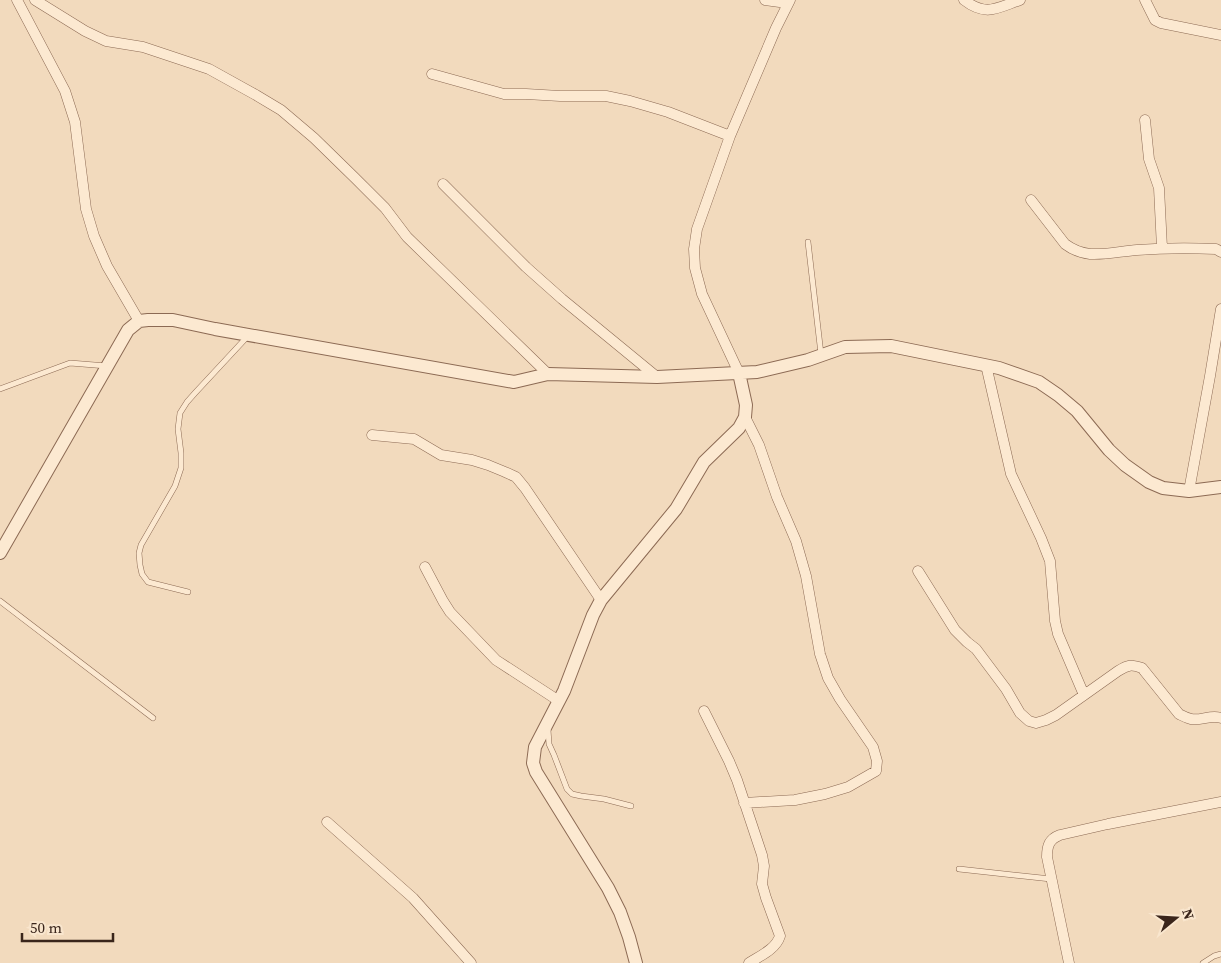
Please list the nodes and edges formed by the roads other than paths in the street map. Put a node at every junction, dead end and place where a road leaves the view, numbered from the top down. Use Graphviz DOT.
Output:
graph roads {
  1 [pos="35,0"];
  2 [pos="765,0"];
  3 [pos="964,0"];
  4 [pos="1020,0"];
  5 [pos="1145,0"];
  6 [pos="19,1"];
  7 [pos="788,2"];
  8 [pos="1221,35"];
  9 [pos="432,74"];
  10 [pos="1145,120"];
  11 [pos="730,136"];
  12 [pos="443,184"];
  13 [pos="1031,200"];
  14 [pos="808,242"];
  15 [pos="1162,248"];
  16 [pos="1221,252"];
  17 [pos="1221,309"];
  18 [pos="139,321"];
  19 [pos="249,335"];
  20 [pos="821,355"];
  21 [pos="986,365"];
  22 [pos="108,366"];
  23 [pos="739,373"];
  24 [pos="548,374"];
  25 [pos="657,377"];
  26 [pos="0,389"];
  27 [pos="745,417"];
  28 [pos="372,434"];
  29 [pos="1221,487"];
  30 [pos="1189,490"];
  31 [pos="0,553"];
  32 [pos="425,567"];
  33 [pos="918,571"];
  34 [pos="188,592"];
  35 [pos="600,600"];
  36 [pos="0,601"];
  37 [pos="1084,695"];
  38 [pos="559,701"];
  39 [pos="704,711"];
  40 [pos="153,718"];
  41 [pos="1221,718"];
  42 [pos="548,722"];
  43 [pos="1221,802"];
  44 [pos="744,803"];
  45 [pos="631,806"];
  46 [pos="326,822"];
  47 [pos="959,868"];
  48 [pos="1051,879"];
  49 [pos="1221,954"];
  50 [pos="468,962"];
  51 [pos="636,963"];
  52 [pos="749,963"];
  53 [pos="1069,963"];
  54 [pos="1203,963"];
  1 -- 24 [label="street"];
  2 -- 7 [label="street"];
  3 -- 4 [label="street"];
  5 -- 8 [label="street"];
  6 -- 18 [label="street"];
  7 -- 11 [label="street"];
  9 -- 11 [label="street"];
  10 -- 15 [label="street"];
  11 -- 23 [label="street"];
  12 -- 25 [label="street"];
  13 -- 15 [label="street"];
  14 -- 20 [label="lane"];
  15 -- 16 [label="street"];
  17 -- 30 [label="street"];
  18 -- 19 [label="street"];
  18 -- 22 [label="street"];
  19 -- 24 [label="street"];
  19 -- 34 [label="lane"];
  20 -- 21 [label="street"];
  20 -- 23 [label="street"];
  21 -- 30 [label="street"];
  21 -- 37 [label="street"];
  22 -- 26 [label="lane"];
  22 -- 31 [label="street"];
  23 -- 25 [label="street"];
  23 -- 27 [label="street"];
  24 -- 25 [label="street"];
  27 -- 35 [label="street"];
  27 -- 44 [label="street"];
  28 -- 35 [label="street"];
  29 -- 30 [label="street"];
  32 -- 38 [label="street"];
  33 -- 37 [label="street"];
  35 -- 38 [label="street"];
  36 -- 40 [label="lane"];
  37 -- 41 [label="street"];
  38 -- 42 [label="street"];
  39 -- 44 [label="street"];
  42 -- 45 [label="lane"];
  42 -- 51 [label="street"];
  43 -- 48 [label="street"];
  44 -- 52 [label="street"];
  46 -- 50 [label="street"];
  47 -- 48 [label="lane"];
  48 -- 53 [label="street"];
  49 -- 54 [label="lane"];
}
